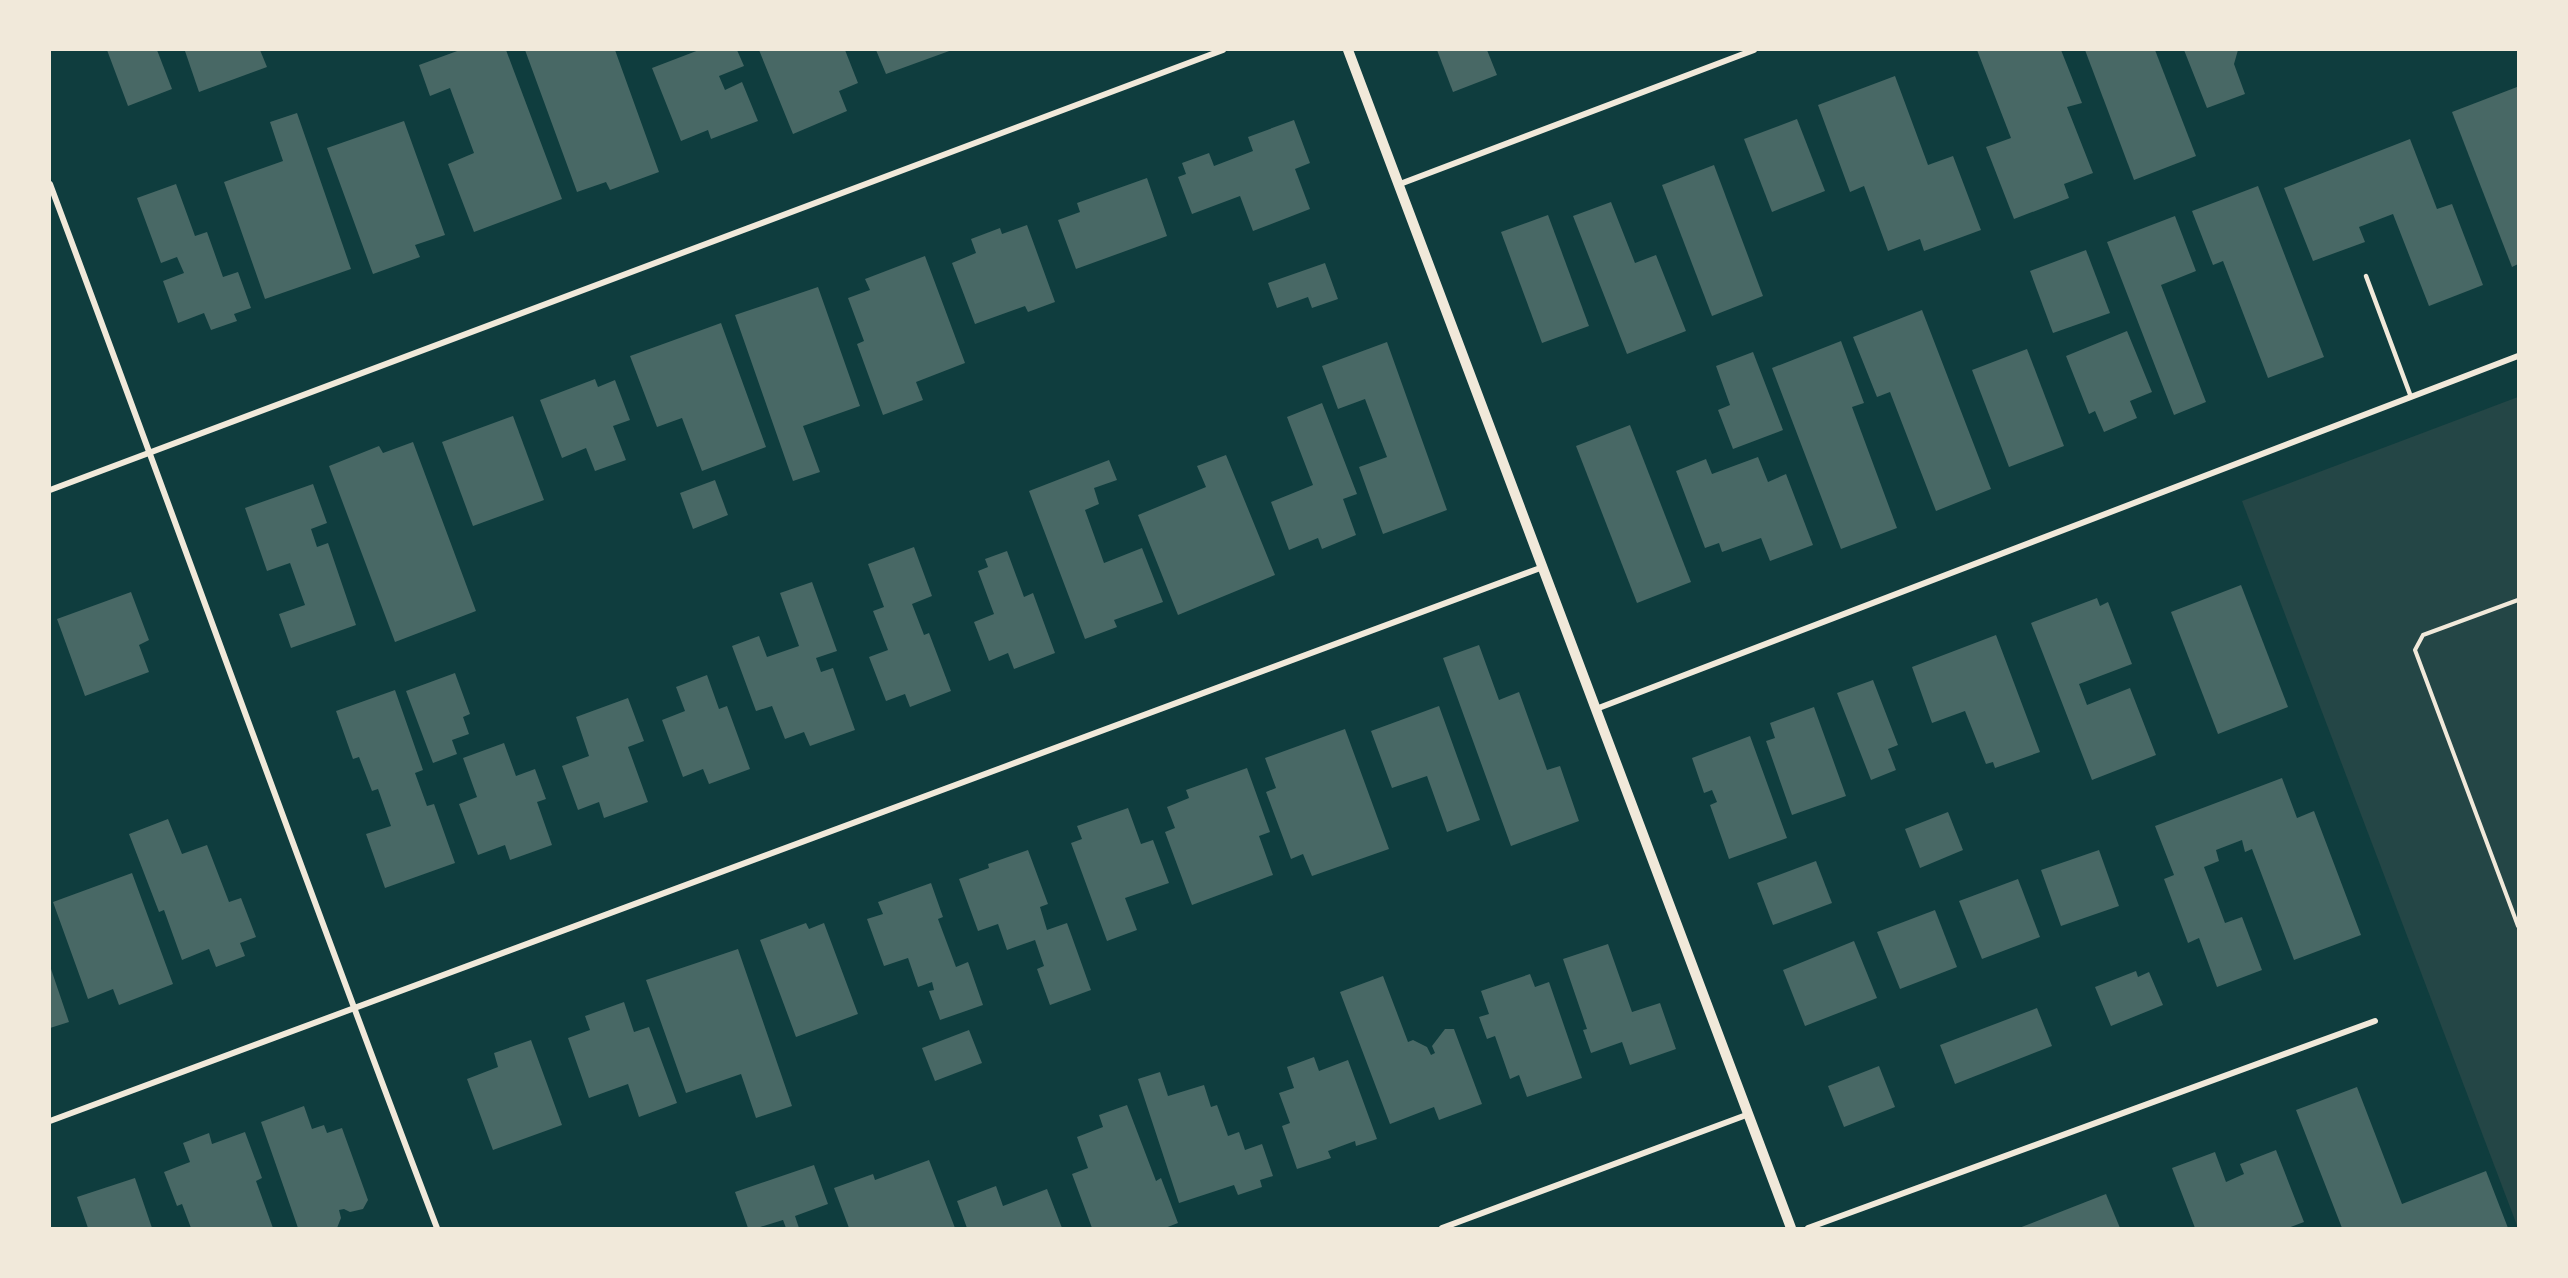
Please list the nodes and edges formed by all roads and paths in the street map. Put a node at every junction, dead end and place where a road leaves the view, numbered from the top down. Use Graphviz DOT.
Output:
graph roads {
  1 [pos="1223,50"];
  2 [pos="1348,50"];
  3 [pos="1754,50"];
  4 [pos="50,184"];
  5 [pos="1400,184"];
  6 [pos="2366,276"];
  7 [pos="2518,356"];
  8 [pos="2412,399"];
  9 [pos="150,452"];
  10 [pos="50,490"];
  11 [pos="1543,567"];
  12 [pos="2518,600"];
  13 [pos="1596,709"];
  14 [pos="2518,926"];
  15 [pos="353,1010"];
  16 [pos="2375,1021"];
  17 [pos="1749,1114"];
  18 [pos="50,1121"];
  19 [pos="437,1228"];
  20 [pos="1442,1228"];
  21 [pos="1791,1228"];
  22 [pos="1808,1228"];
  1 -- 9 [label="street"];
  2 -- 5 [label="street"];
  3 -- 5 [label="street"];
  4 -- 9 [label="street"];
  5 -- 11 [label="street"];
  6 -- 8 [label="lane"];
  7 -- 8 [label="street"];
  8 -- 13 [label="street"];
  9 -- 10 [label="street"];
  9 -- 15 [label="street"];
  11 -- 13 [label="street"];
  11 -- 15 [label="street"];
  12 -- 14 [label="path"];
  13 -- 17 [label="street"];
  15 -- 18 [label="street"];
  15 -- 19 [label="street"];
  16 -- 22 [label="street"];
  17 -- 20 [label="street"];
  17 -- 21 [label="street"];
}
